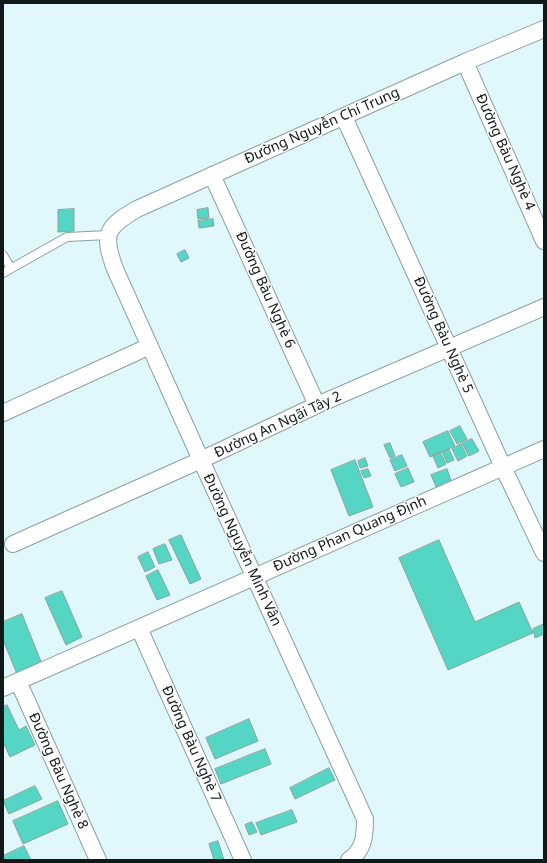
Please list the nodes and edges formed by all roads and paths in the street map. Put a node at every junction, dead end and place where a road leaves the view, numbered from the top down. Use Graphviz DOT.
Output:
graph roads {
  1 [pos="544,29"];
  2 [pos="465,62"];
  3 [pos="344,117"];
  4 [pos="212,175"];
  5 [pos="108,235"];
  6 [pos="544,241"];
  7 [pos="3,255"];
  8 [pos="11,268"];
  9 [pos="3,273"];
  10 [pos="544,307"];
  11 [pos="150,346"];
  12 [pos="449,349"];
  13 [pos="317,406"];
  14 [pos="3,413"];
  15 [pos="544,448"];
  16 [pos="201,460"];
  17 [pos="503,467"];
  18 [pos="13,544"];
  19 [pos="544,553"];
  20 [pos="254,577"];
  21 [pos="139,628"];
  22 [pos="18,681"];
  23 [pos="3,688"];
  24 [pos="98,860"];
  25 [pos="243,860"];
  26 [pos="349,860"];
  1 -- 2 [label="street, Đường Nguyễn Chí Trung"];
  2 -- 3 [label="street, Đường Nguyễn Chí Trung"];
  2 -- 6 [label="street, Đường Bàu Nghè 4"];
  3 -- 4 [label="street, Đường Nguyễn Chí Trung"];
  3 -- 12 [label="street, Đường Bàu Nghè 5"];
  4 -- 5 [label="street, Đường Nguyễn Chí Trung"];
  4 -- 13 [label="street, Đường Bàu Nghè 6"];
  5 -- 8 [label="lane"];
  5 -- 11 [label="street, Đường Nguyễn Minh Vân"];
  7 -- 8 [label="lane"];
  8 -- 9 [label="lane"];
  10 -- 12 [label="street, Đường An Ngãi Tây 2"];
  11 -- 14 [label="street"];
  11 -- 16 [label="street, Đường Nguyễn Minh Vân"];
  12 -- 13 [label="street, Đường An Ngãi Tây 2"];
  12 -- 17 [label="street, Đường Bàu Nghè 5"];
  13 -- 16 [label="street, Đường An Ngãi Tây 2"];
  15 -- 17 [label="street, Đường Phan Quang Định"];
  16 -- 18 [label="street, Đường An Ngãi Tây 2"];
  16 -- 20 [label="street, Đường Nguyễn Minh Vân"];
  17 -- 19 [label="street, Đường Bàu Nghè 5"];
  17 -- 20 [label="street, Đường Phan Quang Định"];
  20 -- 21 [label="street, Đường Phan Quang Định"];
  20 -- 26 [label="street, Đường Nguyễn Minh Vân"];
  21 -- 22 [label="street, Đường Phan Quang Định"];
  21 -- 25 [label="street, Đường Bàu Nghè 7"];
  22 -- 23 [label="street, Đường Phan Quang Định"];
  22 -- 24 [label="street, Đường Bàu Nghè 8"];
}
